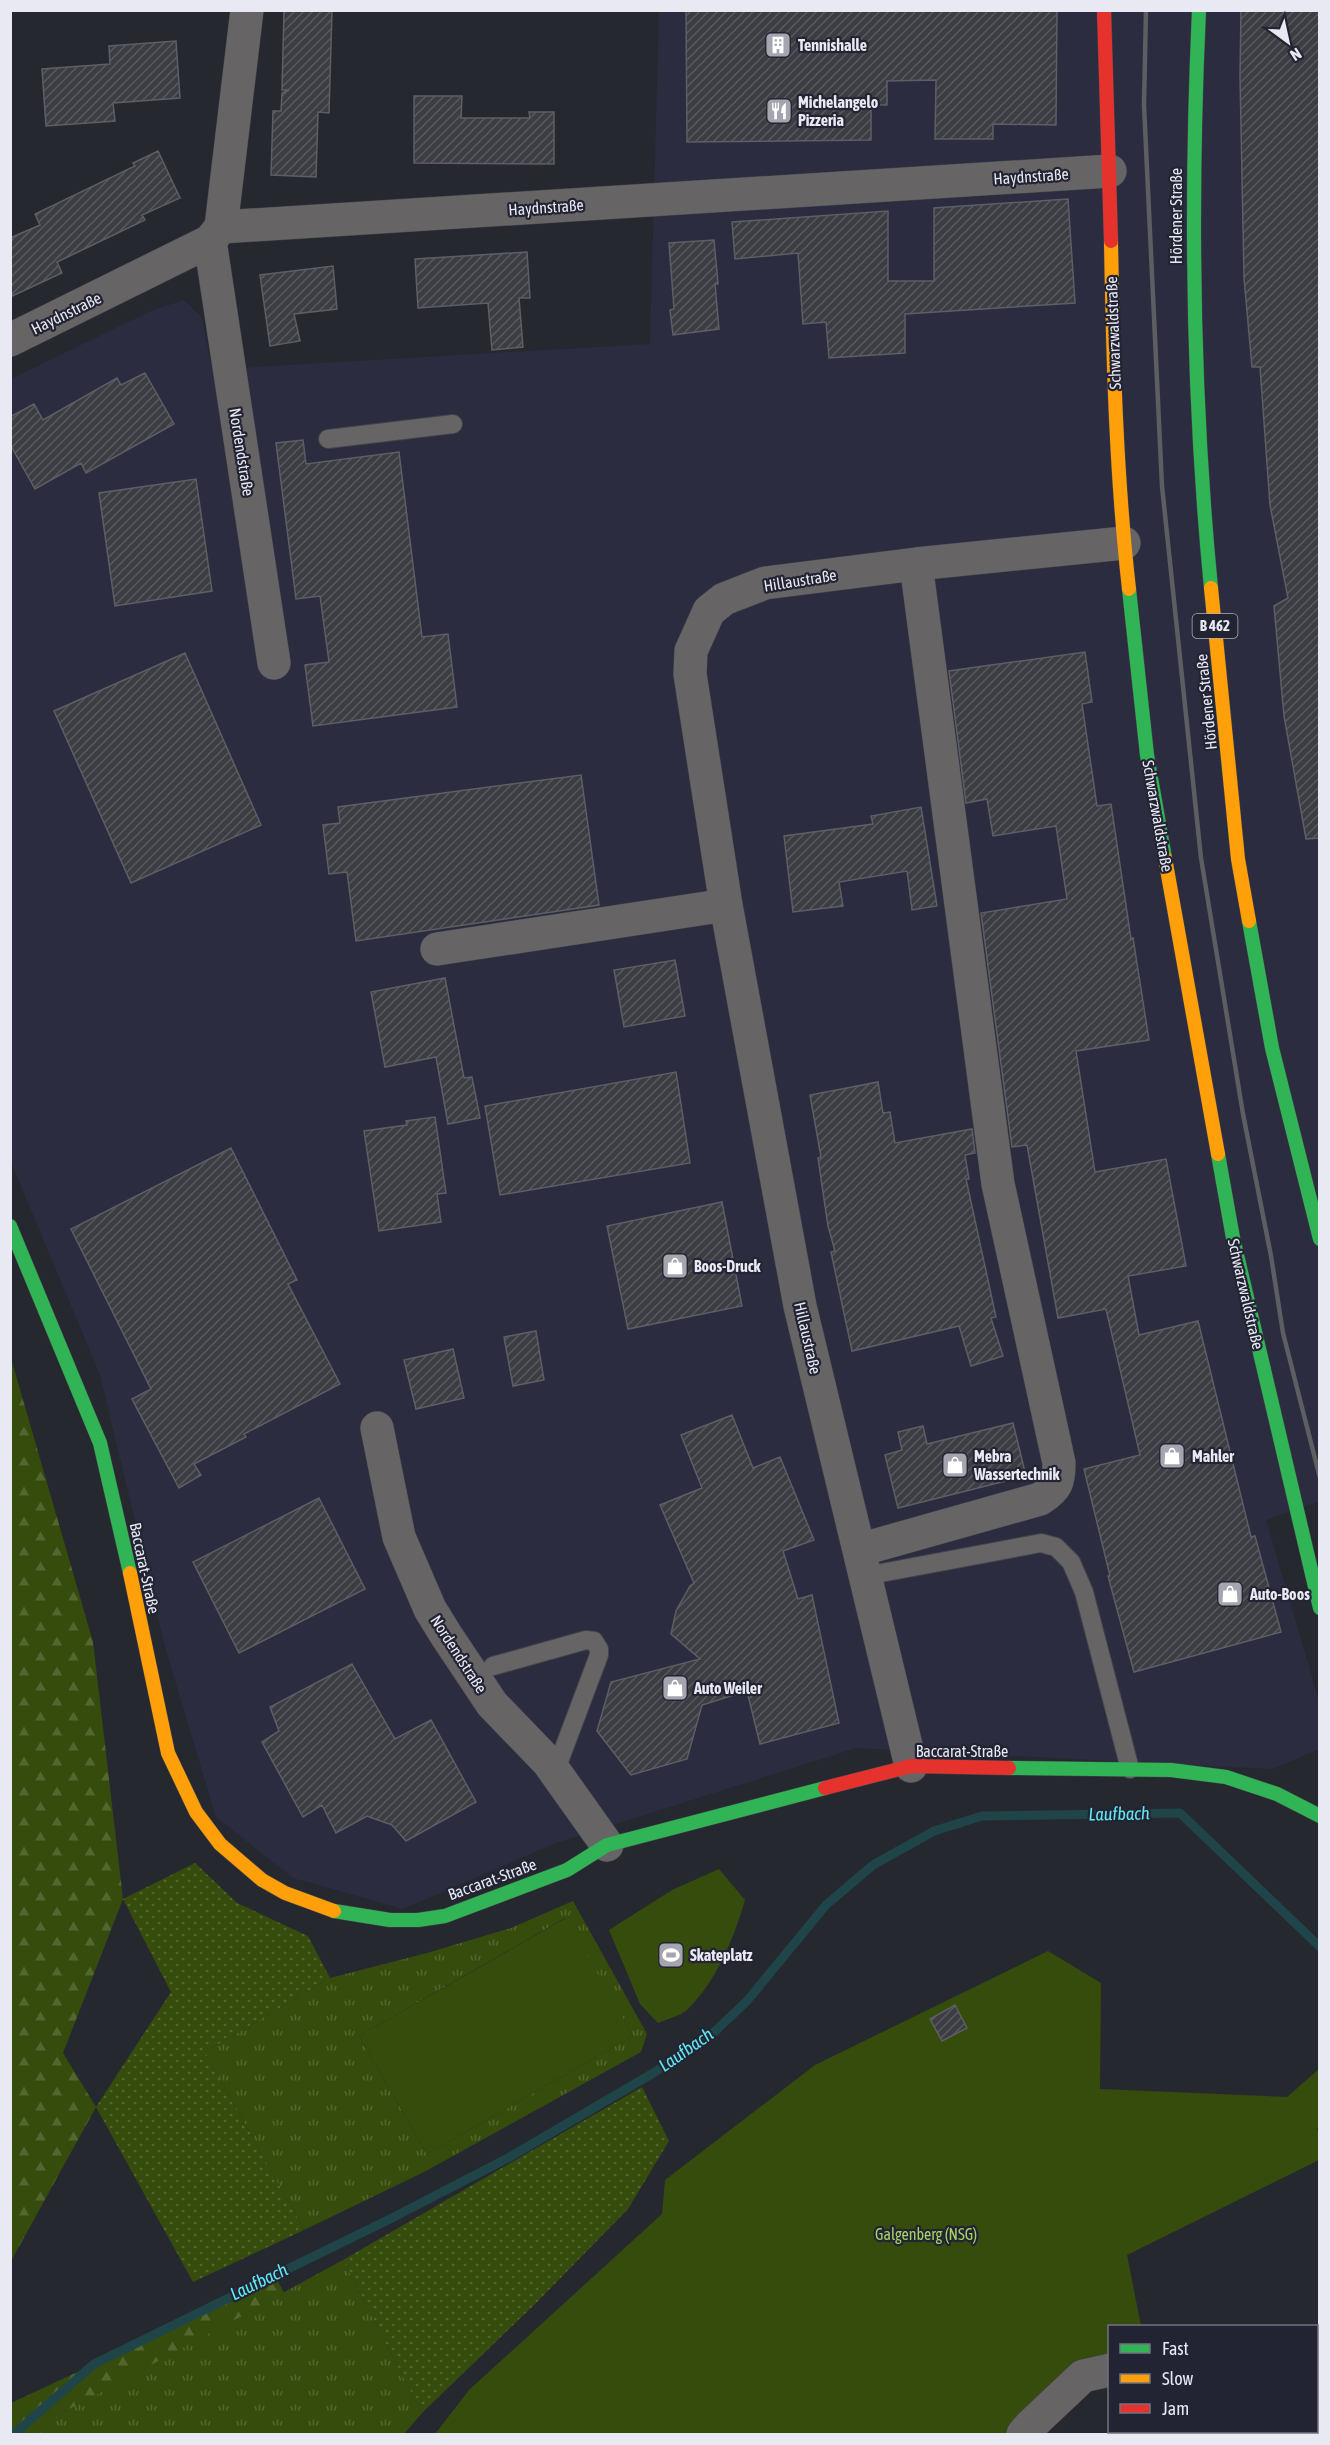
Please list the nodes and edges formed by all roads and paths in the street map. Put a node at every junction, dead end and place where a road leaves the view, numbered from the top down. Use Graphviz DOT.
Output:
graph roads {
  1 [pos="247,10"];
  2 [pos="1104,10"];
  3 [pos="1198,10"];
  4 [pos="1110,171"];
  5 [pos="216,234"];
  6 [pos="10,340"];
  7 [pos="453,424"];
  8 [pos="328,439"];
  9 [pos="1124,543"];
  10 [pos="916,564"];
  11 [pos="274,663"];
  12 [pos="726,905"];
  13 [pos="437,949"];
  14 [pos="10,1226"];
  15 [pos="1320,1239"];
  16 [pos="377,1428"];
  17 [pos="862,1563"];
  18 [pos="1320,1608"];
  19 [pos="493,1666"];
  20 [pos="911,1766"];
  21 [pos="1130,1769"];
  22 [pos="555,1772"];
  23 [pos="1319,1814"];
  24 [pos="607,1845"];
  25 [pos="1108,2370"];
  26 [pos="1023,2434"];
  1 -- 5 [label="street, Nordendstraße"];
  2 -- 4 [label="street, Schwarzwaldstraße"];
  3 -- 15 [label="street, Hördener Straße / B 462"];
  4 -- 5 [label="street, Haydnstraße"];
  4 -- 9 [label="street, Schwarzwaldstraße"];
  5 -- 6 [label="street, Haydnstraße"];
  5 -- 11 [label="street, Nordendstraße"];
  7 -- 8 [label="lane"];
  9 -- 10 [label="street, Hillaustraße"];
  9 -- 18 [label="street, Schwarzwaldstraße"];
  10 -- 12 [label="street, Hillaustraße"];
  10 -- 17 [label="street"];
  12 -- 13 [label="street"];
  12 -- 17 [label="street, Hillaustraße"];
  14 -- 24 [label="street, Baccarat-Straße"];
  16 -- 22 [label="street, Nordendstraße"];
  17 -- 20 [label="street, Hillaustraße"];
  17 -- 21 [label="lane"];
  19 -- 22 [label="lane"];
  20 -- 21 [label="street, Baccarat-Straße"];
  20 -- 24 [label="street, Baccarat-Straße"];
  21 -- 23 [label="street, Baccarat-Straße"];
  22 -- 24 [label="street, Nordendstraße"];
  25 -- 26 [label="street"];
}
